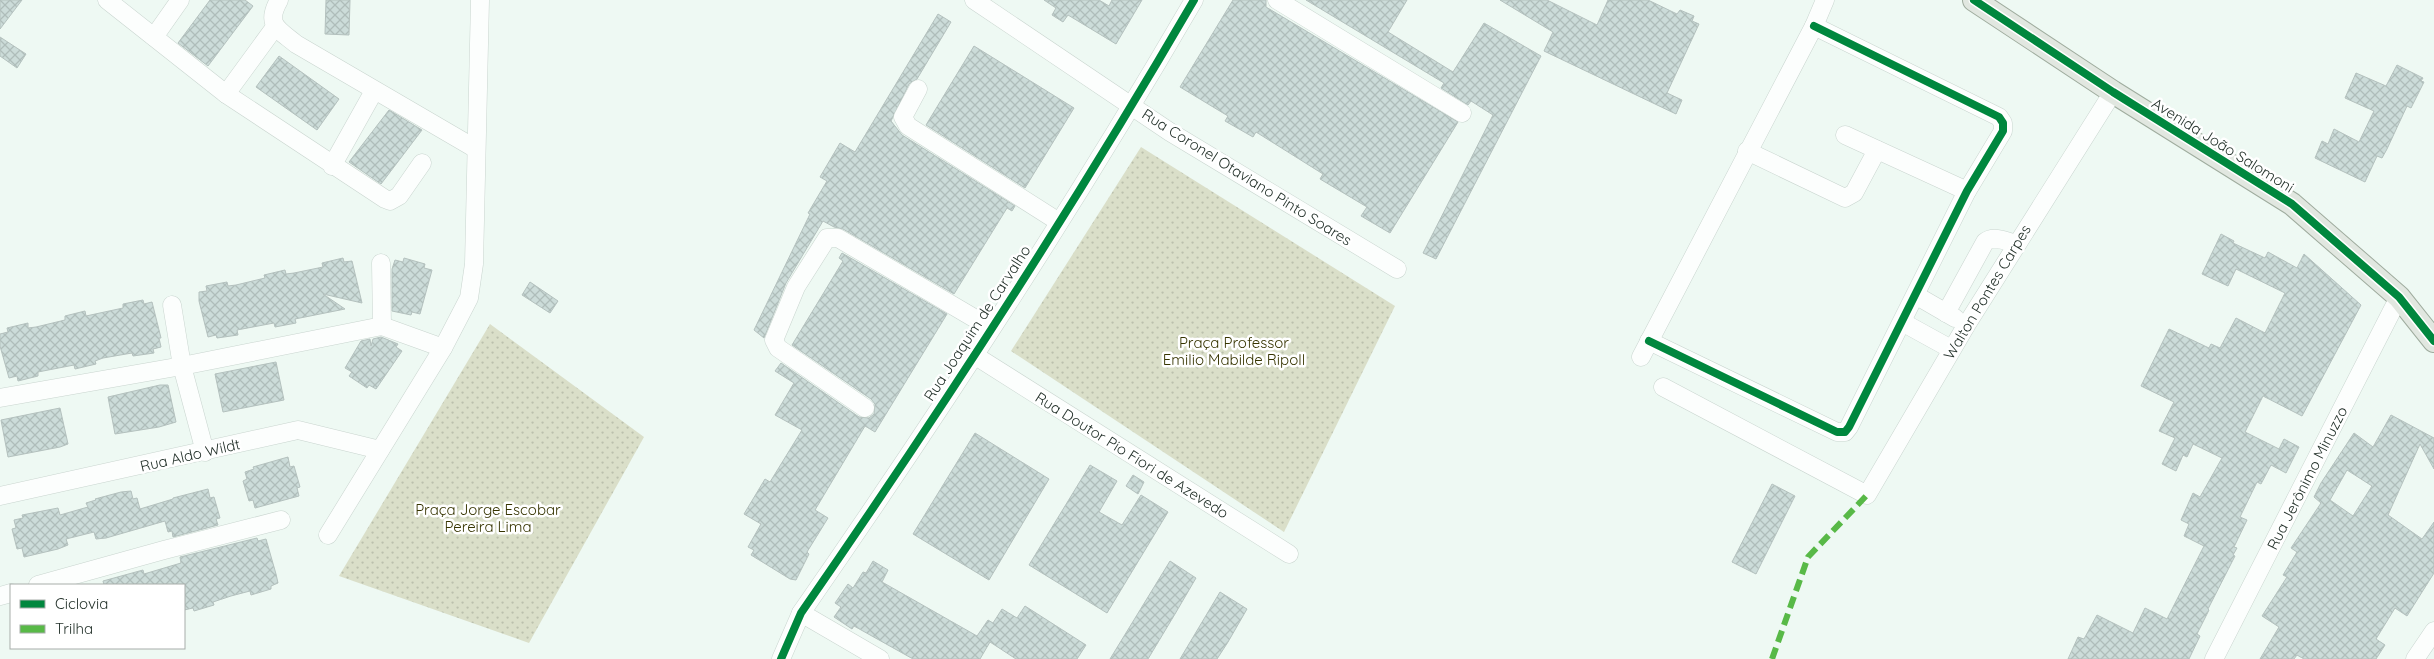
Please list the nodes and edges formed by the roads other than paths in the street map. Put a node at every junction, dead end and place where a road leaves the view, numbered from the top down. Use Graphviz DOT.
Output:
graph roads {
  1 [pos="107,0"];
  2 [pos="180,0"];
  3 [pos="280,0"];
  4 [pos="480,0"];
  5 [pos="974,0"];
  6 [pos="1194,0"];
  7 [pos="1277,0"];
  8 [pos="1824,0"];
  9 [pos="1974,0"];
  10 [pos="1814,26"];
  11 [pos="275,27"];
  12 [pos="154,38"];
  13 [pos="918,90"];
  14 [pos="374,91"];
  15 [pos="2113,92"];
  16 [pos="226,94"];
  17 [pos="1132,106"];
  18 [pos="1462,113"];
  19 [pos="1845,135"];
  20 [pos="476,148"];
  21 [pos="1877,150"];
  22 [pos="1747,151"];
  23 [pos="422,163"];
  24 [pos="332,166"];
  25 [pos="1967,191"];
  26 [pos="1059,222"];
  27 [pos="2016,244"];
  28 [pos="381,263"];
  29 [pos="1397,269"];
  30 [pos="2399,297"];
  31 [pos="172,304"];
  32 [pos="1931,305"];
  33 [pos="1902,322"];
  34 [pos="1966,324"];
  35 [pos="382,326"];
  36 [pos="991,328"];
  37 [pos="1649,341"];
  38 [pos="2434,341"];
  39 [pos="444,348"];
  40 [pos="1951,350"];
  41 [pos="974,355"];
  42 [pos="1641,357"];
  43 [pos="182,366"];
  44 [pos="1662,387"];
  45 [pos="0,398"];
  46 [pos="865,408"];
  47 [pos="380,450"];
  48 [pos="205,452"];
  49 [pos="0,496"];
  50 [pos="280,520"];
  51 [pos="328,535"];
  52 [pos="1289,554"];
  53 [pos="42,584"];
  54 [pos="801,614"];
  55 [pos="2434,631"];
  56 [pos="877,658"];
  57 [pos="781,659"];
  58 [pos="2214,659"];
  59 [pos="2415,659"];
  1 -- 12 [label="street"];
  2 -- 12 [label="street"];
  3 -- 11 [label="street"];
  4 -- 20 [label="street"];
  5 -- 17 [label="street, Rua Coronel Otaviano Pinto Soares"];
  6 -- 17 [label="street, Rua Joaquim de Carvalho"];
  7 -- 18 [label="street"];
  8 -- 10 [label="street"];
  9 -- 15 [label="main road, Avenida João Salomoni"];
  10 -- 22 [label="street"];
  10 -- 25 [label="street"];
  11 -- 14 [label="street"];
  11 -- 16 [label="street"];
  12 -- 16 [label="street"];
  13 -- 26 [label="street"];
  14 -- 20 [label="street"];
  14 -- 24 [label="street"];
  15 -- 27 [label="street, Walton Pontes Carpes"];
  15 -- 30 [label="main road, Avenida João Salomoni"];
  16 -- 24 [label="street"];
  17 -- 26 [label="street, Rua Joaquim de Carvalho"];
  17 -- 29 [label="street, Rua Coronel Otaviano Pinto Soares"];
  19 -- 21 [label="street"];
  20 -- 39 [label="street"];
  21 -- 22 [label="street"];
  21 -- 25 [label="street"];
  22 -- 37 [label="street"];
  23 -- 24 [label="street"];
  25 -- 32 [label="street"];
  26 -- 36 [label="street, Rua Joaquim de Carvalho"];
  27 -- 32 [label="street"];
  27 -- 34 [label="street, Walton Pontes Carpes"];
  28 -- 35 [label="street"];
  30 -- 38 [label="main road, Avenida João Salomoni"];
  30 -- 58 [label="street, Rua Jerônimo Minuzzo"];
  31 -- 43 [label="street"];
  32 -- 33 [label="street"];
  32 -- 34 [label="street"];
  33 -- 37 [label="street"];
  33 -- 40 [label="street"];
  34 -- 40 [label="street, Walton Pontes Carpes"];
  35 -- 39 [label="street"];
  35 -- 43 [label="street"];
  36 -- 41 [label="street, Rua Joaquim de Carvalho"];
  36 -- 46 [label="street"];
  37 -- 42 [label="street"];
  39 -- 47 [label="street"];
  40 -- 44 [label="street, Walton Pontes Carpes"];
  41 -- 52 [label="street, Rua Doutor Pio Fiori de Azevedo"];
  41 -- 54 [label="street, Rua Joaquim de Carvalho"];
  43 -- 45 [label="street"];
  43 -- 48 [label="street"];
  47 -- 48 [label="street, Rua Aldo Wildt"];
  47 -- 51 [label="street"];
  48 -- 49 [label="street, Rua Aldo Wildt"];
  50 -- 53 [label="street"];
  54 -- 56 [label="street"];
  54 -- 57 [label="street, Rua Joaquim de Carvalho"];
  55 -- 59 [label="street"];
}
